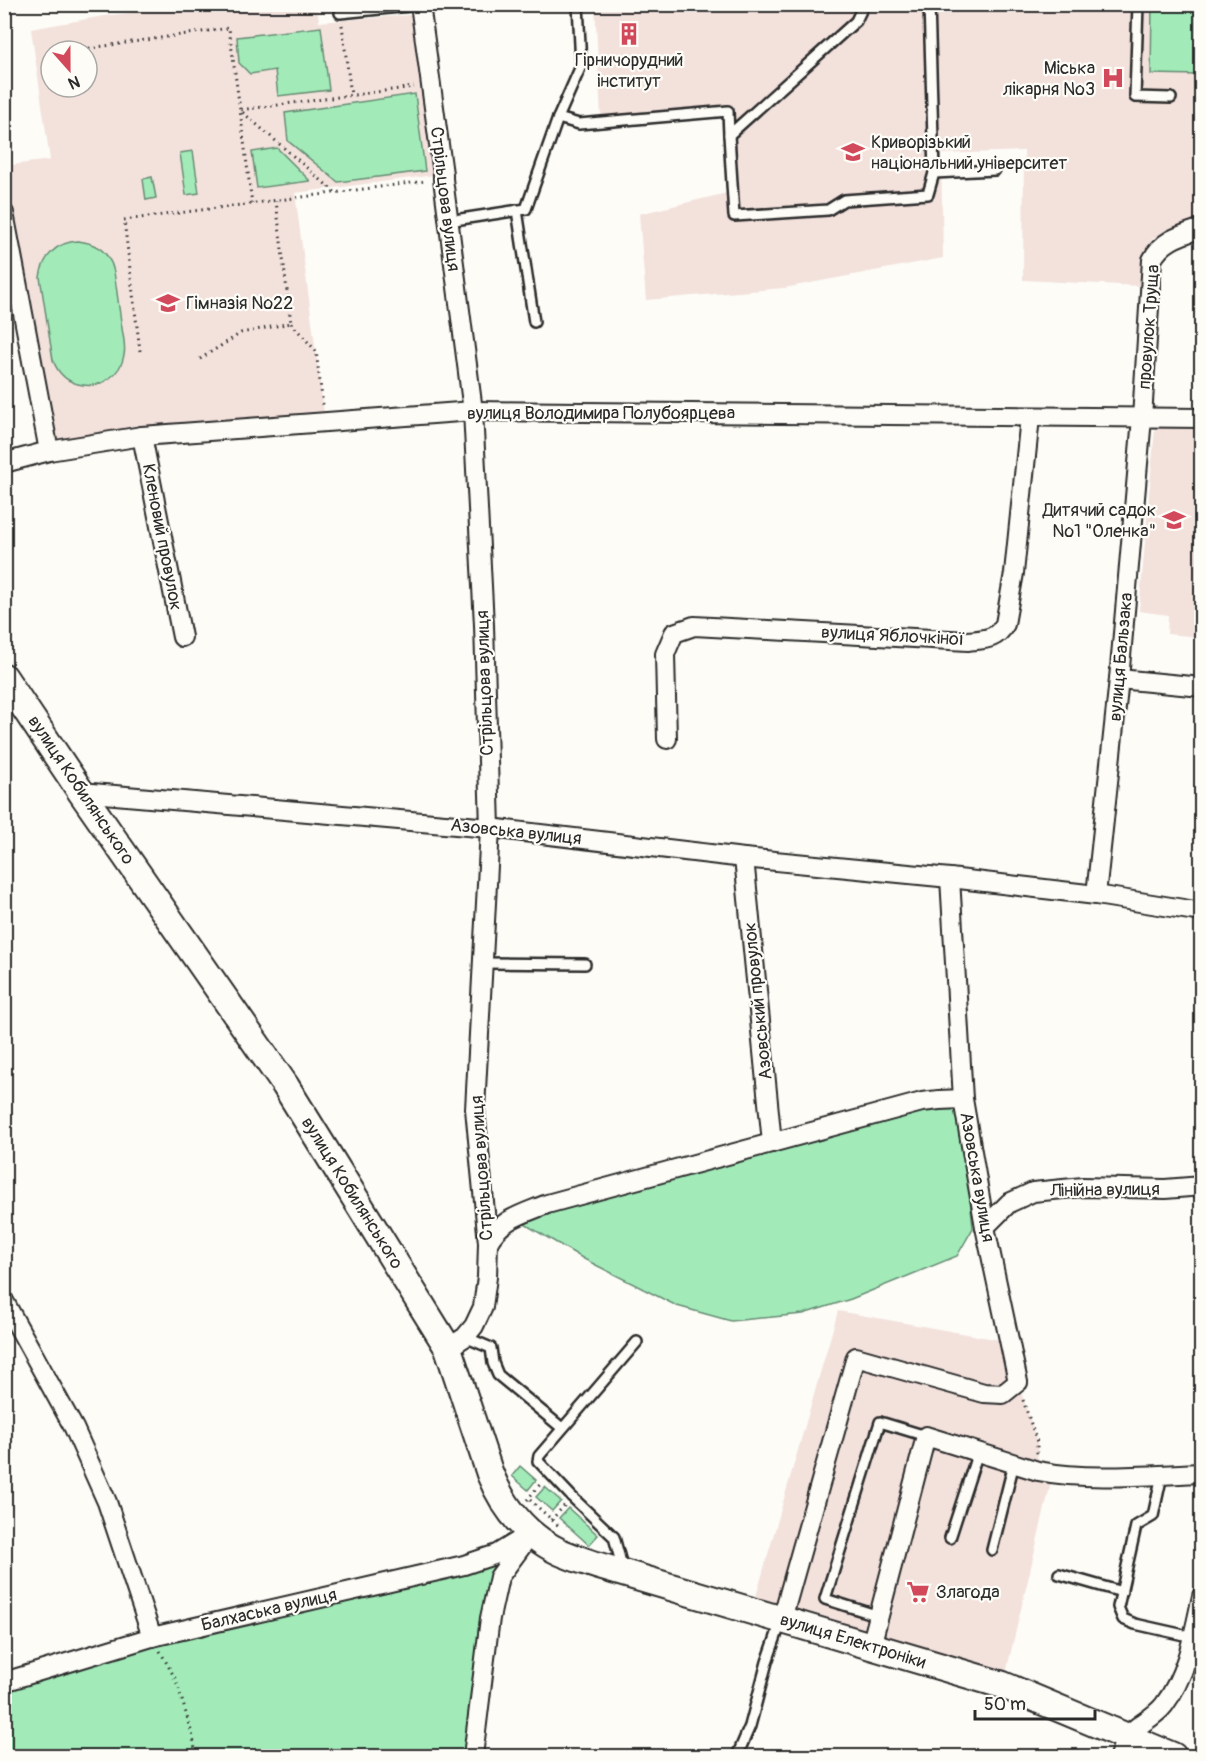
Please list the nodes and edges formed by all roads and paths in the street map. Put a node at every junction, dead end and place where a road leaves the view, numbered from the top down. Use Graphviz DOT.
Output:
graph roads {
  1 [pos="578,4"];
  2 [pos="864,4"];
  3 [pos="929,4"];
  4 [pos="1138,4"];
  5 [pos="420,5"];
  6 [pos="340,13"];
  7 [pos="99,47"];
  8 [pos="430,85"];
  9 [pos="351,95"];
  10 [pos="1171,98"];
  11 [pos="240,110"];
  12 [pos="558,118"];
  13 [pos="729,135"];
  14 [pos="995,170"];
  15 [pos="934,173"];
  16 [pos="442,179"];
  17 [pos="336,193"];
  18 [pos="276,201"];
  19 [pos="252,204"];
  20 [pos="518,210"];
  21 [pos="4,213"];
  22 [pos="448,220"];
  23 [pos="1202,228"];
  24 [pos="534,322"];
  25 [pos="291,323"];
  26 [pos="140,351"];
  27 [pos="200,359"];
  28 [pos="473,411"];
  29 [pos="1030,417"];
  30 [pos="1142,418"];
  31 [pos="1202,418"];
  32 [pos="325,422"];
  33 [pos="142,436"];
  34 [pos="49,451"];
  35 [pos="4,463"];
  36 [pos="182,637"];
  37 [pos="4,677"];
  38 [pos="1119,679"];
  39 [pos="1202,687"];
  40 [pos="667,739"];
  41 [pos="81,792"];
  42 [pos="490,828"];
  43 [pos="744,858"];
  44 [pos="950,878"];
  45 [pos="1096,895"];
  46 [pos="1202,912"];
  47 [pos="482,963"];
  48 [pos="585,964"];
  49 [pos="963,1099"];
  50 [pos="772,1143"];
  51 [pos="1202,1186"];
  52 [pos="985,1227"];
  53 [pos="488,1243"];
  54 [pos="4,1301"];
  55 [pos="637,1342"];
  56 [pos="456,1343"];
  57 [pos="1018,1382"];
  58 [pos="562,1428"];
  59 [pos="926,1436"];
  60 [pos="978,1452"];
  61 [pos="1014,1463"];
  62 [pos="1038,1471"];
  63 [pos="1202,1473"];
  64 [pos="549,1474"];
  65 [pos="1162,1475"];
  66 [pos="572,1497"];
  67 [pos="524,1516"];
  68 [pos="551,1520"];
  69 [pos="568,1534"];
  70 [pos="951,1538"];
  71 [pos="992,1550"];
  72 [pos="624,1573"];
  73 [pos="1059,1574"];
  74 [pos="1122,1592"];
  75 [pos="1202,1596"];
  76 [pos="879,1616"];
  77 [pos="782,1619"];
  78 [pos="152,1637"];
  79 [pos="1193,1637"];
  80 [pos="872,1646"];
  81 [pos="4,1682"];
  82 [pos="1123,1746"];
  83 [pos="196,1756"];
  84 [pos="473,1756"];
  85 [pos="737,1756"];
  86 [pos="1173,1756"];
  1 -- 12 [label="lane"];
  2 -- 13 [label="lane"];
  3 -- 15 [label="lane"];
  4 -- 10 [label="lane"];
  5 -- 6 [label="lane"];
  5 -- 8 [label="street, Стрільцова вулиця"];
  6 -- 9 [label="path"];
  7 -- 11 [label="path"];
  8 -- 9 [label="path"];
  8 -- 16 [label="street, Стрільцова вулиця"];
  9 -- 11 [label="path"];
  11 -- 17 [label="path"];
  11 -- 19 [label="path"];
  12 -- 13 [label="lane"];
  12 -- 20 [label="lane"];
  13 -- 15 [label="lane"];
  14 -- 15 [label="lane"];
  16 -- 17 [label="path"];
  16 -- 22 [label="street, Стрільцова вулиця"];
  17 -- 18 [label="path"];
  18 -- 19 [label="path"];
  18 -- 25 [label="path"];
  19 -- 26 [label="path"];
  20 -- 22 [label="lane"];
  20 -- 24 [label="lane"];
  21 -- 34 [label="street"];
  22 -- 28 [label="street, Стрільцова вулиця"];
  23 -- 30 [label="street, провулок Труща"];
  25 -- 27 [label="path"];
  25 -- 32 [label="path"];
  28 -- 29 [label="street, вулиця Володимира Полубоярцева"];
  28 -- 32 [label="street, вулиця Володимира Полубоярцева"];
  28 -- 42 [label="street, Стрільцова вулиця"];
  29 -- 30 [label="street, вулиця Володимира Полубоярцева"];
  29 -- 40 [label="street, вулиця Яблочкіної"];
  30 -- 31 [label="street, вулиця Володимира Полубоярцева"];
  30 -- 38 [label="street, вулиця Бальзака"];
  32 -- 33 [label="street, вулиця Володимира Полубоярцева"];
  33 -- 34 [label="street, вулиця Володимира Полубоярцева"];
  33 -- 36 [label="street, Кленовий провулок"];
  34 -- 35 [label="street, вулиця Володимира Полубоярцева"];
  37 -- 41 [label="main road, вулиця Кобилянського"];
  38 -- 39 [label="street"];
  38 -- 45 [label="street, вулиця Бальзака"];
  41 -- 42 [label="street, Азовська вулиця"];
  41 -- 56 [label="main road, вулиця Кобилянського"];
  42 -- 43 [label="street, Азовська вулиця"];
  42 -- 47 [label="street, Стрільцова вулиця"];
  43 -- 44 [label="street, Азовська вулиця"];
  43 -- 50 [label="street, Азовський провулок"];
  44 -- 45 [label="street, Азовська вулиця"];
  44 -- 49 [label="street, Азовська вулиця"];
  45 -- 46 [label="street, Азовська вулиця"];
  47 -- 48 [label="lane"];
  47 -- 53 [label="street, Стрільцова вулиця"];
  49 -- 50 [label="street"];
  49 -- 52 [label="street, Азовська вулиця"];
  50 -- 53 [label="street"];
  51 -- 52 [label="street, Лінійна вулиця"];
  52 -- 57 [label="street, Азовська вулиця"];
  53 -- 56 [label="street, Стрільцова вулиця"];
  54 -- 78 [label="street"];
  55 -- 58 [label="lane"];
  56 -- 58 [label="lane"];
  56 -- 67 [label="main road, вулиця Кобилянського"];
  57 -- 62 [label="path"];
  57 -- 77 [label="street"];
  58 -- 64 [label="lane"];
  59 -- 60 [label="street"];
  59 -- 76 [label="street"];
  59 -- 76 [label="lane"];
  60 -- 61 [label="street"];
  60 -- 70 [label="lane"];
  61 -- 62 [label="street"];
  61 -- 71 [label="lane"];
  62 -- 65 [label="street"];
  63 -- 65 [label="street"];
  64 -- 66 [label="lane"];
  64 -- 67 [label="path"];
  65 -- 74 [label="lane"];
  66 -- 68 [label="path"];
  66 -- 72 [label="lane"];
  67 -- 68 [label="path"];
  67 -- 72 [label="main road, вулиця Електроніки"];
  67 -- 78 [label="street, Балхаська вулиця"];
  67 -- 84 [label="street"];
  68 -- 69 [label="path"];
  72 -- 77 [label="main road, вулиця Електроніки"];
  73 -- 74 [label="lane"];
  74 -- 79 [label="lane"];
  75 -- 79 [label="street"];
  76 -- 80 [label="street"];
  77 -- 80 [label="main road, вулиця Електроніки"];
  77 -- 85 [label="lane"];
  78 -- 81 [label="street, Балхаська вулиця"];
  78 -- 83 [label="path"];
  79 -- 82 [label="street"];
  80 -- 82 [label="main road, вулиця Електроніки"];
  82 -- 86 [label="main road, вулиця Електроніки"];
}
